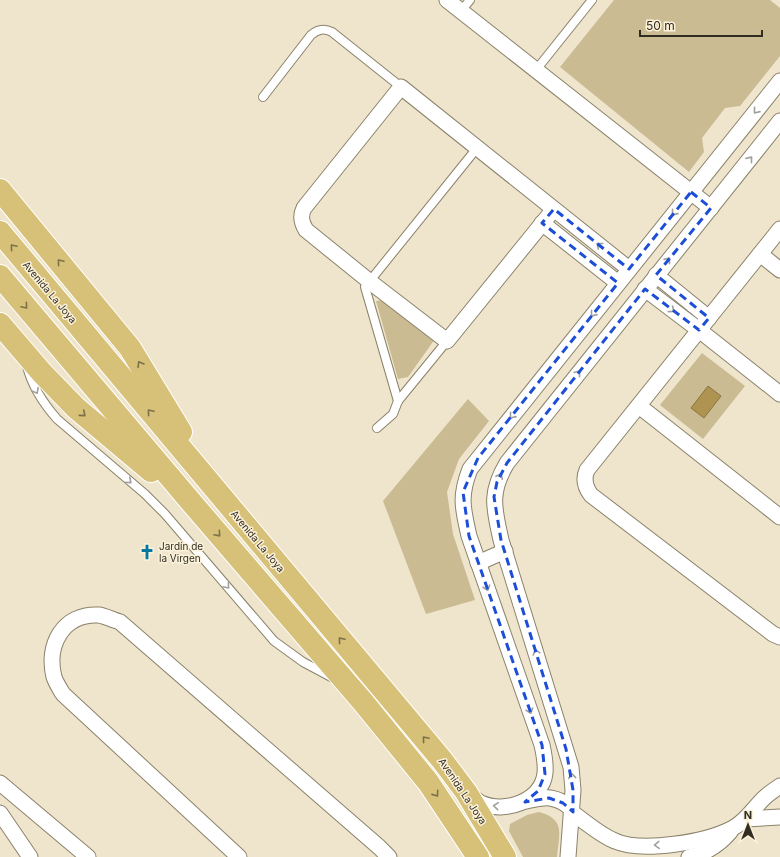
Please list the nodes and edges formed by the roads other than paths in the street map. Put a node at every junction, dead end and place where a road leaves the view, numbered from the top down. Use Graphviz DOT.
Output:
graph roads {
  1 [pos="447,0"];
  2 [pos="592,0"];
  3 [pos="465,5"];
  4 [pos="536,70"];
  5 [pos="780,81"];
  6 [pos="401,87"];
  7 [pos="263,97"];
  8 [pos="780,121"];
  9 [pos="478,148"];
  10 [pos="0,190"];
  11 [pos="691,192"];
  12 [pos="710,208"];
  13 [pos="554,209"];
  14 [pos="542,223"];
  15 [pos="780,229"];
  16 [pos="0,232"];
  17 [pos="760,254"];
  18 [pos="629,269"];
  19 [pos="780,270"];
  20 [pos="656,275"];
  21 [pos="0,276"];
  22 [pos="369,281"];
  23 [pos="618,283"];
  24 [pos="645,289"];
  25 [pos="709,318"];
  26 [pos="0,324"];
  27 [pos="699,330"];
  28 [pos="447,341"];
  29 [pos="25,354"];
  30 [pos="780,394"];
  31 [pos="398,402"];
  32 [pos="639,406"];
  33 [pos="377,428"];
  34 [pos="218,493"];
  35 [pos="197,510"];
  36 [pos="780,517"];
  37 [pos="505,551"];
  38 [pos="478,563"];
  39 [pos="780,637"];
  40 [pos="363,702"];
  41 [pos="0,783"];
  42 [pos="780,786"];
  43 [pos="466,792"];
  44 [pos="525,802"];
  45 [pos="573,812"];
  46 [pos="0,813"];
  47 [pos="780,817"];
  48 [pos="746,819"];
  49 [pos="734,828"];
  50 [pos="30,857"];
  51 [pos="88,857"];
  52 [pos="239,857"];
  53 [pos="389,857"];
  54 [pos="478,857"];
  55 [pos="505,857"];
  56 [pos="568,857"];
  57 [pos="689,857"];
  1 -- 3 [label="street"];
  2 -- 4 [label="lane"];
  3 -- 4 [label="street"];
  4 -- 11 [label="street"];
  5 -- 11 [label="street, one-way"];
  6 -- 7 [label="lane"];
  6 -- 9 [label="street"];
  6 -- 22 [label="street"];
  12 -- 8 [label="street, one-way"];
  9 -- 13 [label="street"];
  9 -- 22 [label="lane"];
  34 -- 10 [label="main road, one-way"];
  11 -- 12 [label="street"];
  11 -- 18 [label="street, one-way"];
  20 -- 12 [label="street, one-way"];
  13 -- 14 [label="street"];
  18 -- 13 [label="street, one-way"];
  14 -- 23 [label="street"];
  14 -- 28 [label="street"];
  15 -- 17 [label="street"];
  34 -- 16 [label="main road, Avenida La Joya, one-way"];
  17 -- 19 [label="street"];
  17 -- 25 [label="street"];
  18 -- 23 [label="street"];
  20 -- 24 [label="street"];
  20 -- 25 [label="street"];
  21 -- 35 [label="main road, one-way"];
  22 -- 28 [label="street"];
  22 -- 31 [label="lane"];
  23 -- 38 [label="street, one-way"];
  24 -- 27 [label="street, one-way"];
  37 -- 24 [label="street, one-way"];
  25 -- 27 [label="street"];
  26 -- 29 [label="main road"];
  27 -- 30 [label="street"];
  27 -- 32 [label="street"];
  28 -- 31 [label="lane"];
  29 -- 35 [label="main road, one-way"];
  29 -- 40 [label="lane, one-way"];
  31 -- 33 [label="lane"];
  32 -- 36 [label="street"];
  32 -- 39 [label="street"];
  43 -- 34 [label="main road, Avenida La Joya, one-way"];
  35 -- 40 [label="main road, one-way"];
  37 -- 38 [label="street"];
  45 -- 37 [label="street, one-way"];
  38 -- 44 [label="street, one-way"];
  40 -- 54 [label="main road, one-way"];
  41 -- 51 [label="street"];
  42 -- 48 [label="street"];
  44 -- 43 [label="street, one-way"];
  43 -- 55 [label="main road, Avenida La Joya"];
  44 -- 45 [label="street"];
  49 -- 45 [label="street, one-way"];
  45 -- 56 [label="street"];
  46 -- 50 [label="street"];
  47 -- 48 [label="street"];
  48 -- 49 [label="street"];
  49 -- 57 [label="street"];
  52 -- 53 [label="street"];
}
